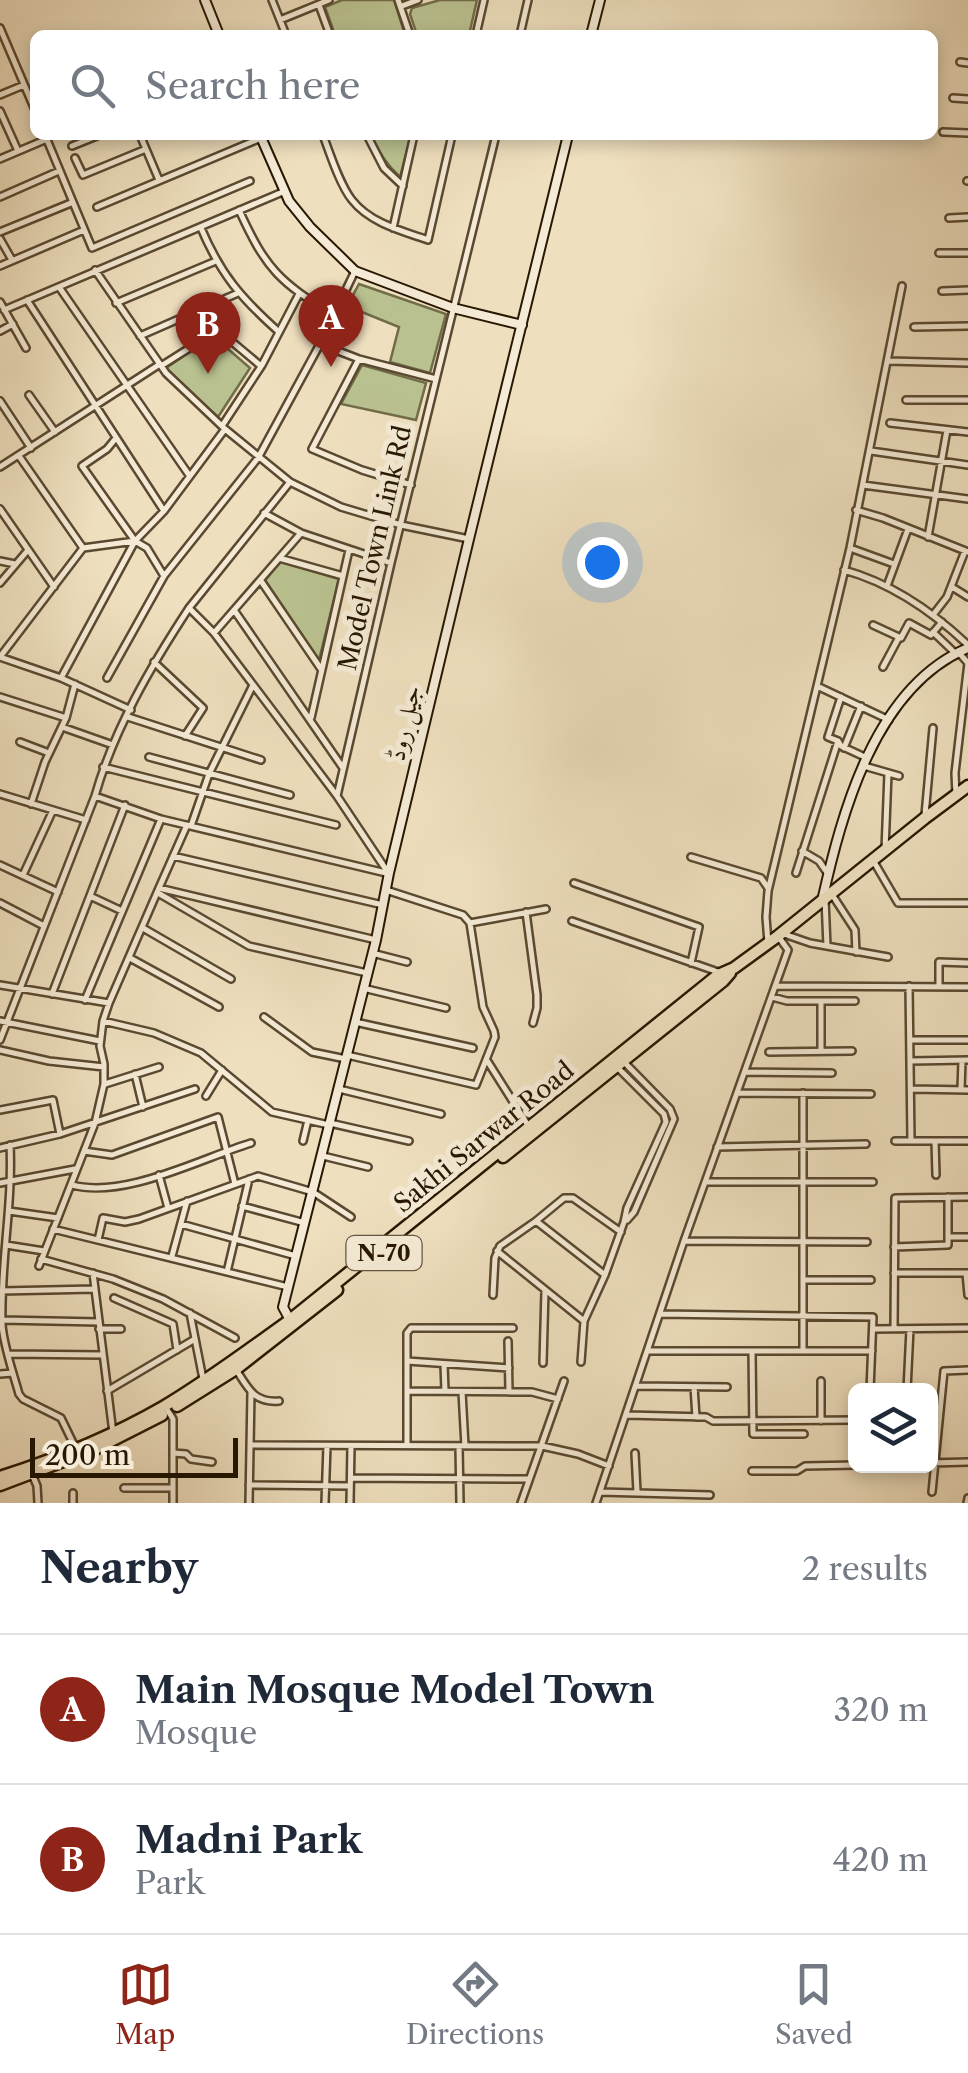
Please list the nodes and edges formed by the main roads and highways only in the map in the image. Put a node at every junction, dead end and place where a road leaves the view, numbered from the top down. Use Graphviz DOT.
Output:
graph roads {
  1 [pos="205,0"];
  2 [pos="600,0"];
  3 [pos="217,30"];
  4 [pos="592,30"];
  5 [pos="262,140"];
  6 [pos="567,140"];
  7 [pos="522,325"];
  8 [pos="968,646"];
  9 [pos="968,787"];
  10 [pos="826,898"];
  11 [pos="734,968"];
  12 [pos="566,1101"];
  13 [pos="465,1183"];
  14 [pos="380,1252"];
  15 [pos="290,1320"];
  16 [pos="137,1425"];
  17 [pos="0,1481"];
  1 -- 3 [label="main road"];
  2 -- 4 [label="main road"];
  5 -- 7 [label="main road"];
  6 -- 7 [label="main road, جیل روڈ"];
  7 -- 15 [label="main road, جیل روڈ"];
  8 -- 10 [label="main road"];
  9 -- 10 [label="highway, Sakhi Sarwar Road / N-70"];
  10 -- 11 [label="highway, Sakhi Sarwar Road / N-70"];
  11 -- 12 [label="highway, Sakhi Sarwar Road / N-70"];
  11 -- 12 [label="highway, N-70"];
  12 -- 13 [label="highway, N-70"];
  12 -- 13 [label="highway, Sakhi Sarwar Road / N-70"];
  13 -- 14 [label="highway, Sakhi Sarwar Road / N-70"];
  14 -- 15 [label="highway, Sakhi Sarwar Road / N-70"];
  14 -- 16 [label="highway, N-70"];
  15 -- 16 [label="highway, Sakhi Sarwar Road / N-70"];
  16 -- 17 [label="highway, Sakhi Sarwar Road / N-70"];
  16 -- 17 [label="highway, N-70"];
}
